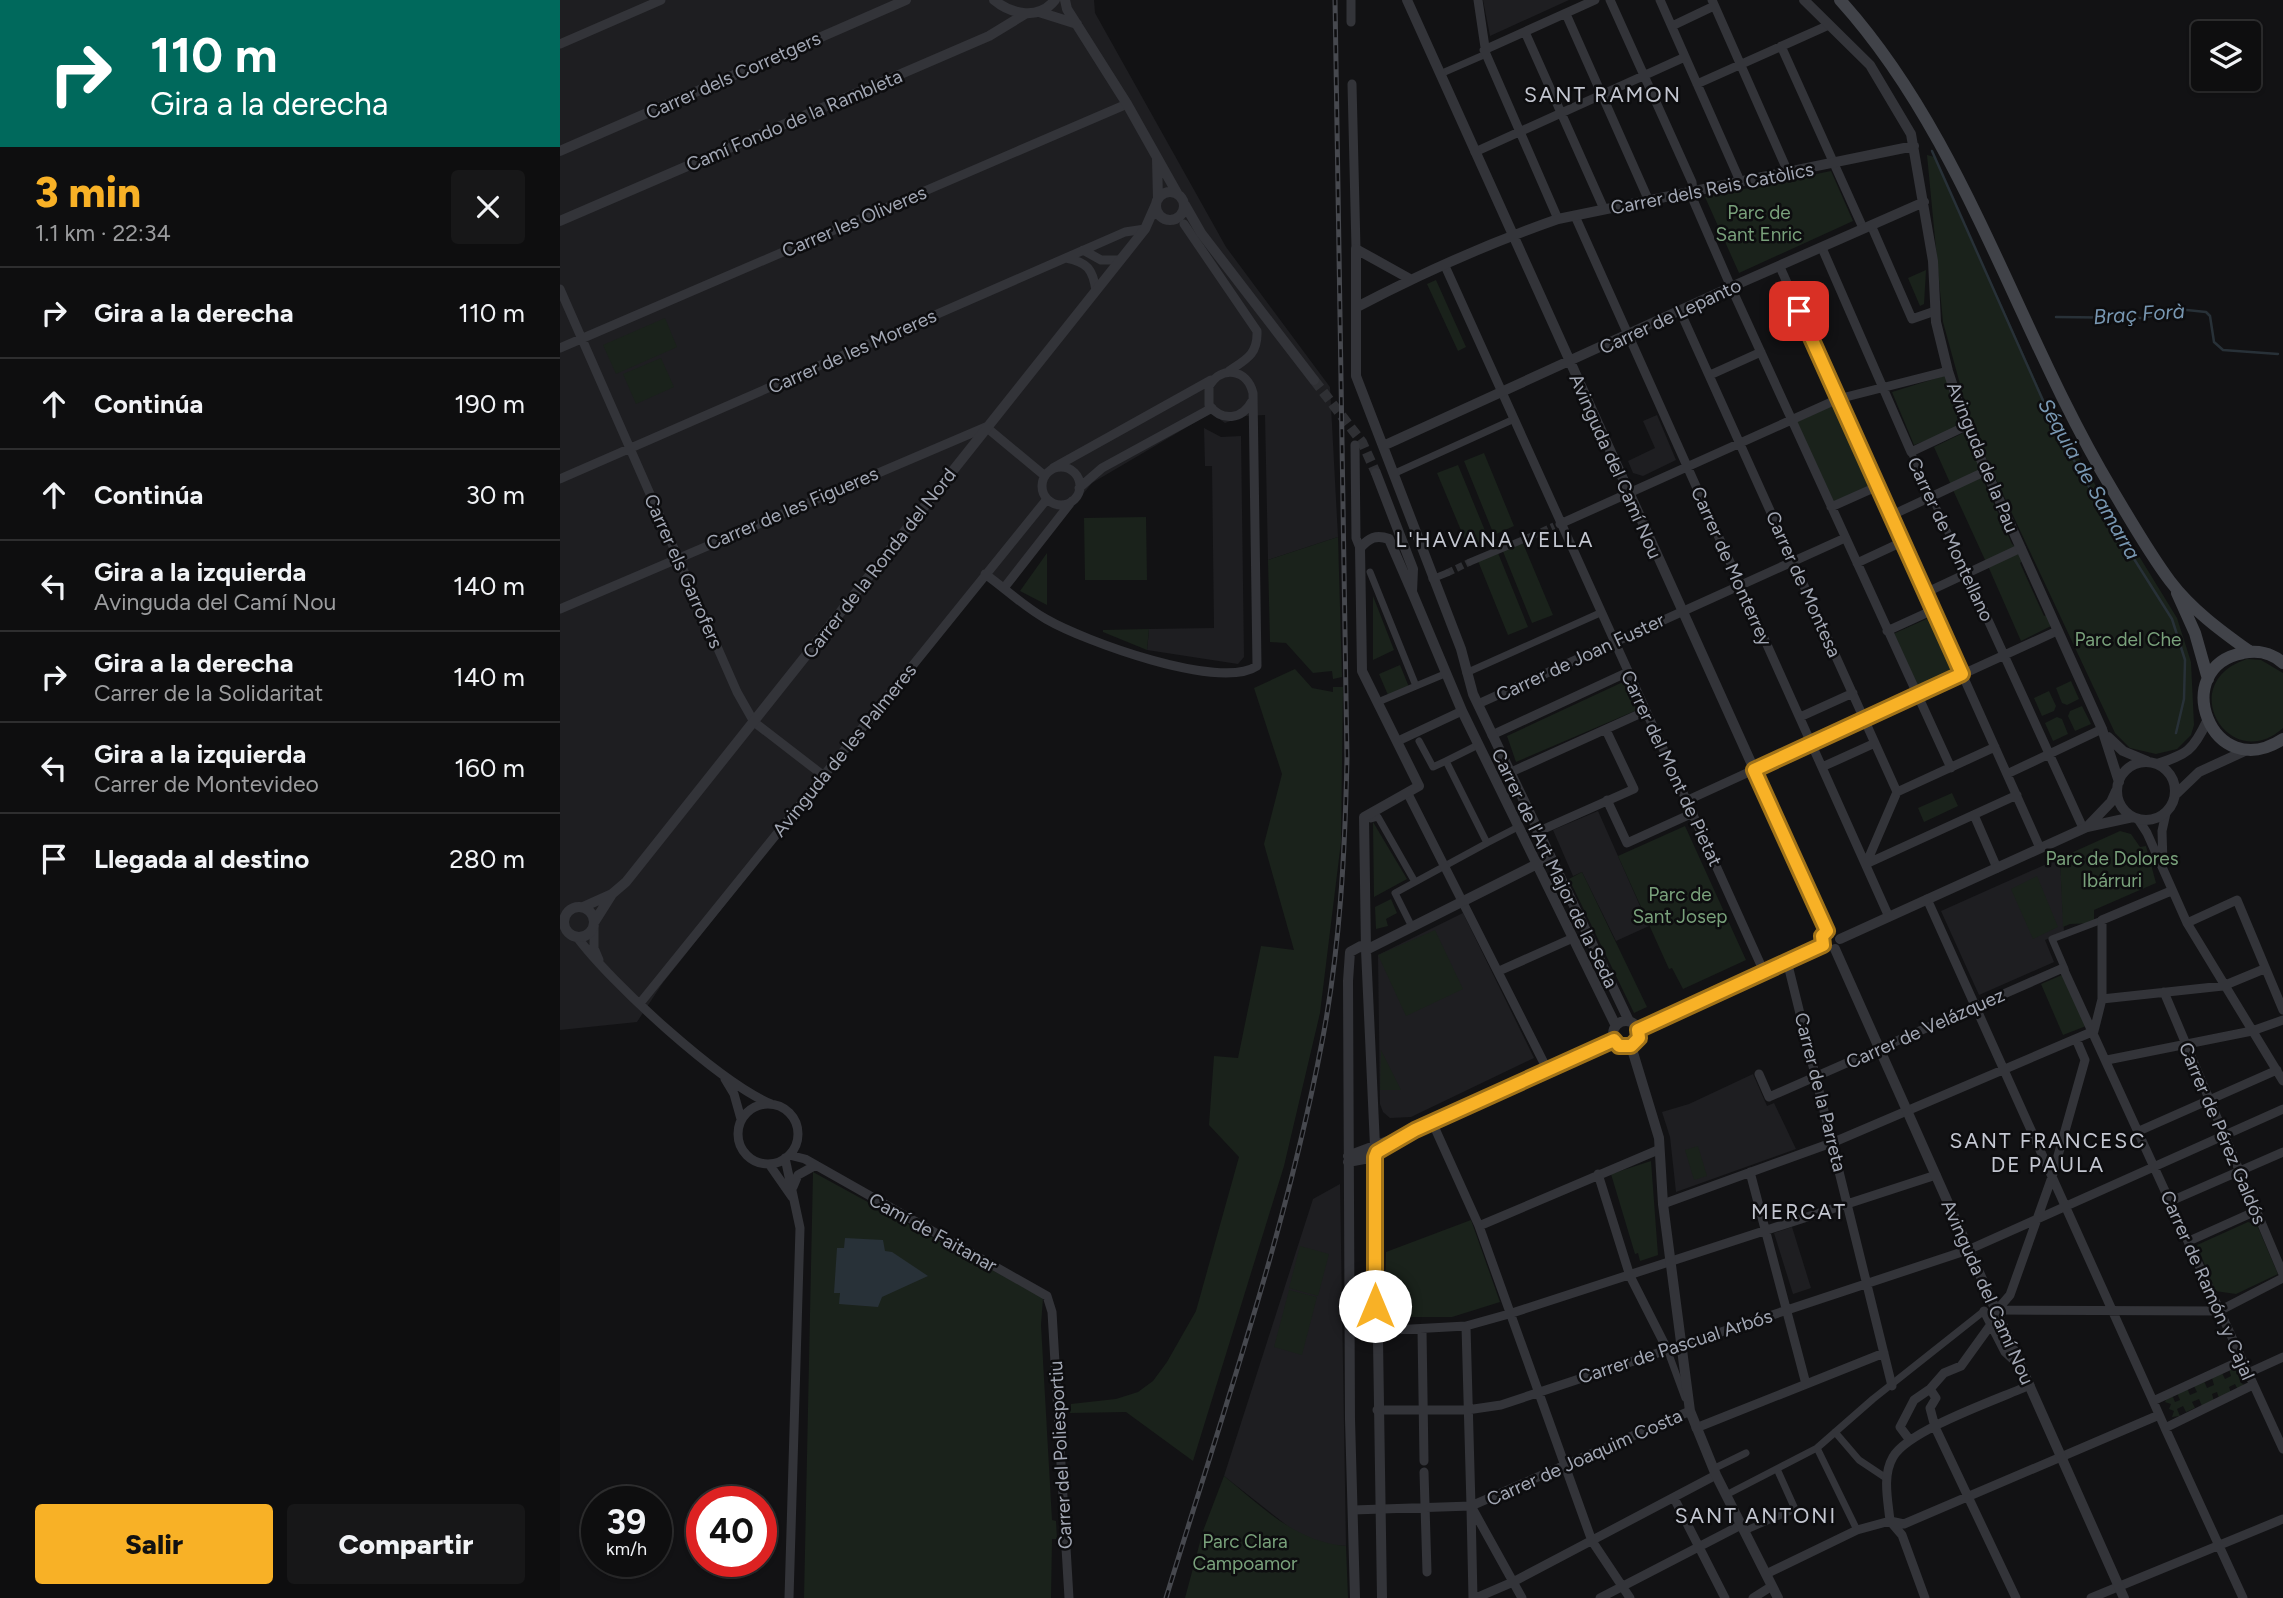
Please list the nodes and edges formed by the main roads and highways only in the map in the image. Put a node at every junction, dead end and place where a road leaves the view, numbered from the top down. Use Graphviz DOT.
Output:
graph roads {
  1 [pos="1840,0"];
  2 [pos="2174,586"];
  3 [pos="2249,651"];
  4 [pos="2283,663"];
  5 [pos="2208,679"];
  6 [pos="2283,739"];
  1 -- 2 [label="main road"];
  2 -- 3 [label="main road"];
  2 -- 5 [label="main road"];
  3 -- 4 [label="main road"];
  3 -- 5 [label="main road"];
  5 -- 6 [label="main road"];
}
